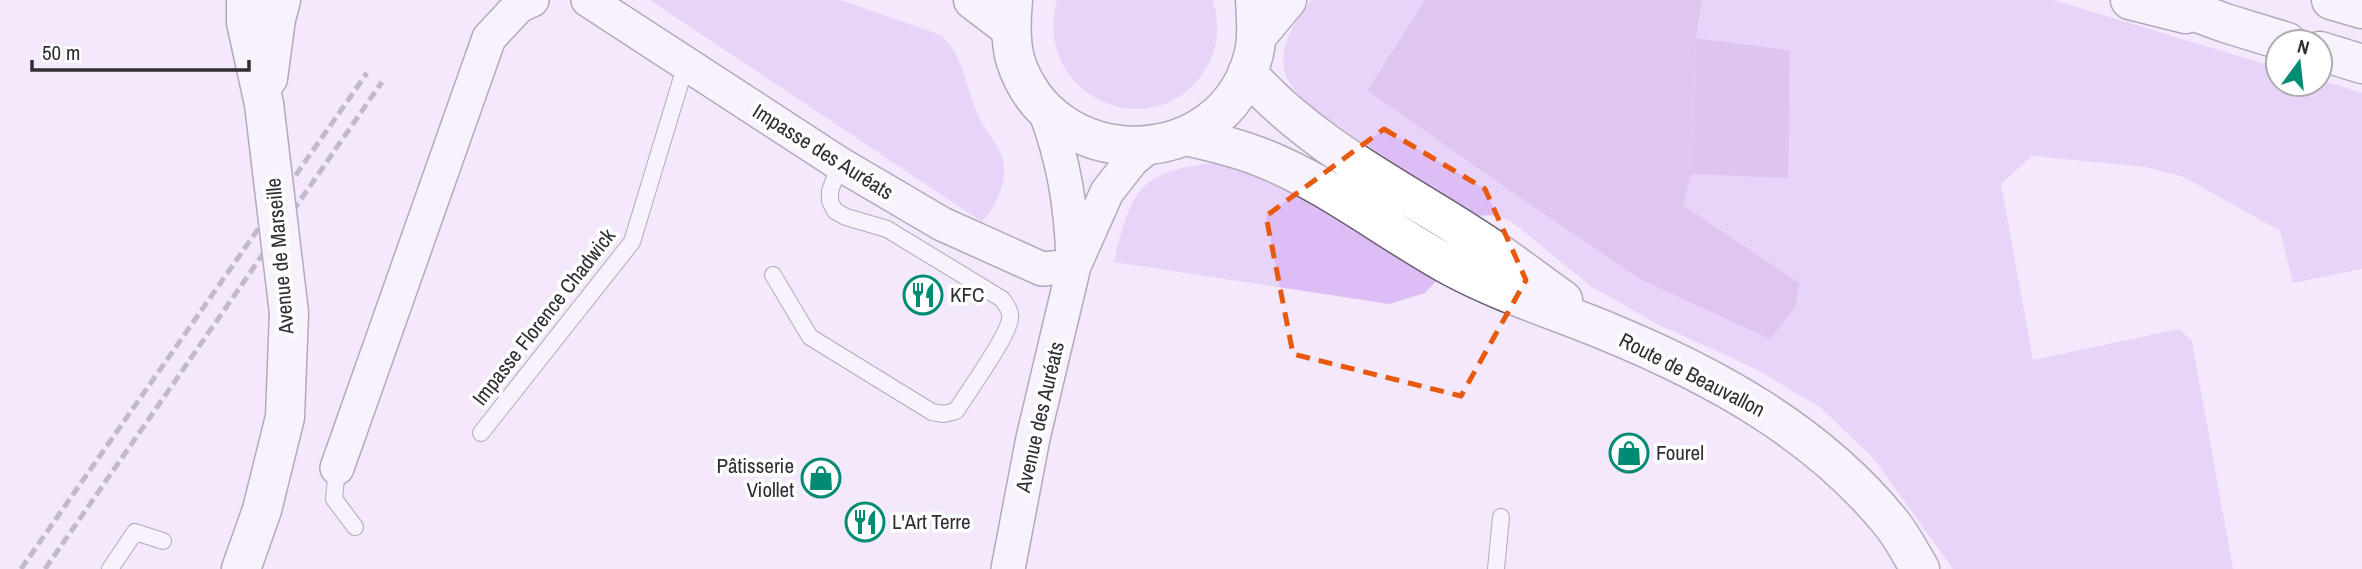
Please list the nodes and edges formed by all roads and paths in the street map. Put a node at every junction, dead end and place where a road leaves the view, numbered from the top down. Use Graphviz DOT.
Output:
graph roads {
  1 [pos="246,0"];
  2 [pos="281,0"];
  3 [pos="532,0"];
  4 [pos="588,0"];
  5 [pos="973,0"];
  6 [pos="1287,0"];
  7 [pos="2130,0"];
  8 [pos="2162,0"];
  9 [pos="2331,0"];
  10 [pos="2362,9"];
  11 [pos="1012,14"];
  12 [pos="1256,18"];
  13 [pos="2225,23"];
  14 [pos="2264,35"];
  15 [pos="2334,55"];
  16 [pos="686,64"];
  17 [pos="2362,64"];
  18 [pos="1247,73"];
  19 [pos="264,104"];
  20 [pos="1044,108"];
  21 [pos="1167,141"];
  22 [pos="840,164"];
  23 [pos="1074,266"];
  24 [pos="773,275"];
  25 [pos="1607,332"];
  26 [pos="481,433"];
  27 [pos="337,468"];
  28 [pos="1502,517"];
  29 [pos="355,527"];
  30 [pos="163,541"];
  31 [pos="110,569"];
  32 [pos="241,569"];
  33 [pos="1009,569"];
  34 [pos="1496,569"];
  35 [pos="1920,569"];
  1 -- 19 [label="main road, Avenue de Marseille"];
  2 -- 19 [label="main road, Avenue de Marseille"];
  3 -- 27 [label="street"];
  4 -- 16 [label="street, Impasse des Auréats"];
  5 -- 11 [label="main road"];
  6 -- 12 [label="main road"];
  7 -- 13 [label="main road"];
  8 -- 13 [label="main road"];
  9 -- 10 [label="main road"];
  11 -- 20 [label="main road"];
  12 -- 18 [label="main road"];
  13 -- 14 [label="main road"];
  15 -- 17 [label="main road"];
  16 -- 22 [label="street, Impasse des Auréats"];
  16 -- 26 [label="lane, Impasse Florence Chadwick"];
  18 -- 21 [label="main road"];
  18 -- 25 [label="main road"];
  19 -- 32 [label="main road, Avenue de Marseille, bridge"];
  20 -- 21 [label="main road"];
  20 -- 23 [label="street, Avenue des Auréats"];
  21 -- 23 [label="street, Avenue des Auréats"];
  21 -- 25 [label="main road"];
  22 -- 23 [label="street, Impasse des Auréats"];
  22 -- 24 [label="lane"];
  23 -- 33 [label="street, Avenue des Auréats"];
  25 -- 35 [label="main road, Route de Beauvallon"];
  27 -- 29 [label="lane"];
  28 -- 34 [label="lane"];
  30 -- 31 [label="lane"];
}
